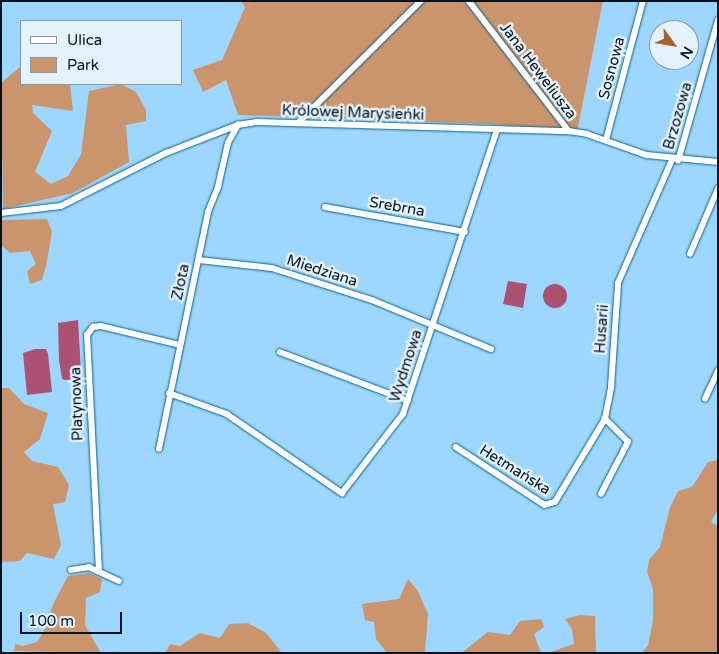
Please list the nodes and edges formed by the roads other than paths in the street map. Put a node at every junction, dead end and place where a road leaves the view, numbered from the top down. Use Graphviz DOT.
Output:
graph roads {
  1 [pos="421,1"];
  2 [pos="469,1"];
  3 [pos="643,1"];
  4 [pos="718,21"];
  5 [pos="298,123"];
  6 [pos="238,124"];
  7 [pos="497,130"];
  8 [pos="569,131"];
  9 [pos="606,140"];
  10 [pos="675,160"];
  11 [pos="718,162"];
  12 [pos="718,189"];
  13 [pos="325,207"];
  14 [pos="1,213"];
  15 [pos="465,232"];
  16 [pos="690,254"];
  17 [pos="199,260"];
  18 [pos="433,324"];
  19 [pos="180,345"];
  20 [pos="490,350"];
  21 [pos="280,352"];
  22 [pos="718,370"];
  23 [pos="170,393"];
  24 [pos="705,399"];
  25 [pos="408,401"];
  26 [pos="605,419"];
  27 [pos="456,447"];
  28 [pos="159,449"];
  29 [pos="601,494"];
  30 [pos="71,570"];
  31 [pos="99,572"];
  32 [pos="119,581"];
  1 -- 5 [label="street"];
  2 -- 8 [label="street, Jana Heweliusza"];
  3 -- 9 [label="street, Sosnowa"];
  4 -- 10 [label="street, Brzozowa"];
  5 -- 6 [label="street, Królowej Marysieńki"];
  5 -- 7 [label="street, Królowej Marysieńki"];
  6 -- 14 [label="street, Królowej Marysieńki"];
  6 -- 17 [label="street, Złota"];
  7 -- 8 [label="street, Królowej Marysieńki"];
  7 -- 15 [label="street, Wydmowa"];
  8 -- 9 [label="street, Królowej Marysieńki"];
  9 -- 10 [label="street, Królowej Marysieńki"];
  10 -- 11 [label="street, Królowej Marysieńki"];
  10 -- 26 [label="street, Husarii"];
  12 -- 16 [label="street"];
  13 -- 15 [label="street, Srebrna"];
  15 -- 18 [label="street, Wydmowa"];
  17 -- 18 [label="street, Miedziana"];
  17 -- 19 [label="street, Złota"];
  18 -- 20 [label="street, Miedziana"];
  18 -- 25 [label="street, Wydmowa"];
  19 -- 23 [label="street, Złota"];
  19 -- 31 [label="street, Platynowa"];
  21 -- 25 [label="street"];
  22 -- 24 [label="street"];
  23 -- 25 [label="street, Wydmowa"];
  23 -- 28 [label="street, Złota"];
  26 -- 27 [label="street, Hetmańska"];
  26 -- 29 [label="street"];
  30 -- 31 [label="street"];
  31 -- 32 [label="street"];
}
